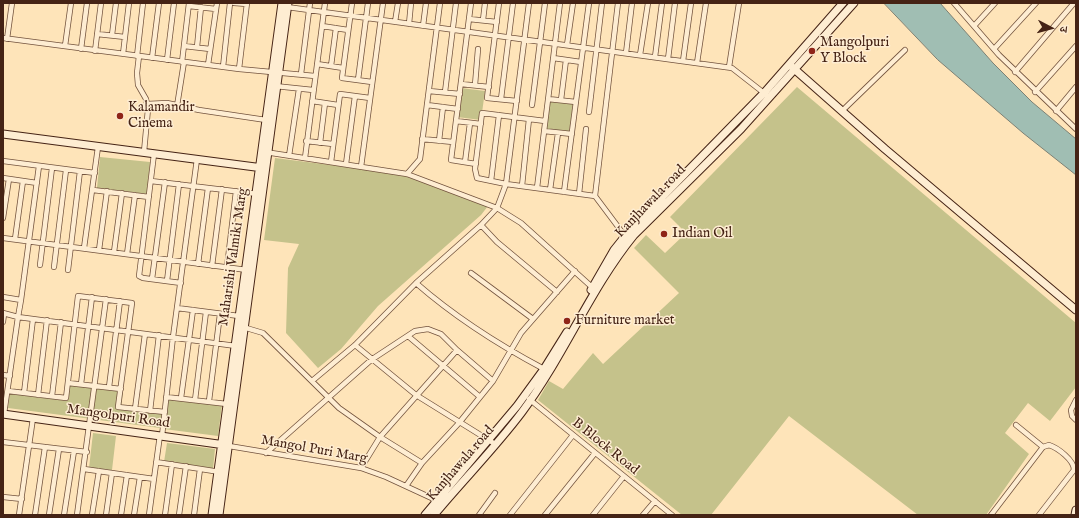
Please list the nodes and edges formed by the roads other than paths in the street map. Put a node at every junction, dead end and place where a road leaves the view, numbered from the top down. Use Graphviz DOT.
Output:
graph roads {
  1 [pos="12,3"];
  2 [pos="70,3"];
  3 [pos="87,3"];
  4 [pos="101,3"];
  5 [pos="116,3"];
  6 [pos="129,3"];
  7 [pos="143,3"];
  8 [pos="159,3"];
  9 [pos="174,3"];
  10 [pos="217,3"];
  11 [pos="230,3"];
  12 [pos="234,3"];
  13 [pos="310,3"];
  14 [pos="325,3"];
  15 [pos="352,3"];
  16 [pos="368,3"];
  17 [pos="383,3"];
  18 [pos="398,3"];
  19 [pos="411,3"];
  20 [pos="426,3"];
  21 [pos="440,3"];
  22 [pos="456,3"];
  23 [pos="471,3"];
  24 [pos="485,3"];
  25 [pos="499,3"];
  26 [pos="514,3"];
  27 [pos="529,3"];
  28 [pos="545,3"];
  29 [pos="560,3"];
  30 [pos="573,3"];
  31 [pos="589,3"];
  32 [pos="602,3"];
  33 [pos="618,3"];
  34 [pos="632,3"];
  35 [pos="648,3"];
  36 [pos="662,3"];
  37 [pos="675,3"];
  38 [pos="690,3"];
  39 [pos="706,3"];
  40 [pos="739,3"];
  41 [pos="843,3"];
  42 [pos="854,3"];
  43 [pos="954,3"];
  44 [pos="995,3"];
  45 [pos="1036,3"];
  46 [pos="189,4"];
  47 [pos="247,4"];
  48 [pos="284,5"];
  49 [pos="1073,5"];
  50 [pos="201,7"];
  51 [pos="216,9"];
  52 [pos="310,10"];
  53 [pos="323,12"];
  54 [pos="350,16"];
  55 [pos="366,18"];
  56 [pos="469,19"];
  57 [pos="380,20"];
  58 [pos="483,20"];
  59 [pos="395,22"];
  60 [pos="497,22"];
  61 [pos="408,24"];
  62 [pos="322,26"];
  63 [pos="423,26"];
  64 [pos="974,26"];
  65 [pos="437,27"];
  66 [pos="336,28"];
  67 [pos="348,30"];
  68 [pos="453,30"];
  69 [pos="468,32"];
  70 [pos="97,34"];
  71 [pos="112,35"];
  72 [pos="495,35"];
  73 [pos="126,36"];
  74 [pos="509,37"];
  75 [pos="5,39"];
  76 [pos="524,39"];
  77 [pos="540,42"];
  78 [pos="555,44"];
  79 [pos="567,45"];
  80 [pos="64,46"];
  81 [pos="184,46"];
  82 [pos="1076,46"];
  83 [pos="197,47"];
  84 [pos="583,47"];
  85 [pos="81,48"];
  86 [pos="210,49"];
  87 [pos="478,49"];
  88 [pos="596,49"];
  89 [pos="994,49"];
  90 [pos="95,50"];
  91 [pos="905,50"];
  92 [pos="612,51"];
  93 [pos="626,53"];
  94 [pos="123,54"];
  95 [pos="640,55"];
  96 [pos="138,56"];
  97 [pos="655,57"];
  98 [pos="152,58"];
  99 [pos="553,58"];
  100 [pos="668,59"];
  101 [pos="167,60"];
  102 [pos="566,60"];
  103 [pos="683,61"];
  104 [pos="183,62"];
  105 [pos="581,62"];
  106 [pos="698,63"];
  107 [pos="316,64"];
  108 [pos="789,64"];
  109 [pos="208,65"];
  110 [pos="331,66"];
  111 [pos="223,67"];
  112 [pos="729,67"];
  113 [pos="343,68"];
  114 [pos="239,69"];
  115 [pos="795,70"];
  116 [pos="1015,72"];
  117 [pos="275,73"];
  118 [pos="301,74"];
  119 [pos="315,76"];
  120 [pos="358,80"];
  121 [pos="372,82"];
  122 [pos="461,84"];
  123 [pos="475,85"];
  124 [pos="273,86"];
  125 [pos="489,87"];
  126 [pos="1076,88"];
  127 [pos="299,89"];
  128 [pos="313,90"];
  129 [pos="428,91"];
  130 [pos="445,92"];
  131 [pos="1035,92"];
  132 [pos="764,93"];
  133 [pos="460,94"];
  134 [pos="355,96"];
  135 [pos="370,98"];
  136 [pos="501,99"];
  137 [pos="548,99"];
  138 [pos="561,100"];
  139 [pos="312,101"];
  140 [pos="516,101"];
  141 [pos="576,102"];
  142 [pos="324,103"];
  143 [pos="147,104"];
  144 [pos="338,105"];
  145 [pos="427,105"];
  146 [pos="532,105"];
  147 [pos="177,106"];
  148 [pos="443,107"];
  149 [pos="458,109"];
  150 [pos="842,111"];
  151 [pos="1056,111"];
  152 [pos="589,112"];
  153 [pos="499,115"];
  154 [pos="514,117"];
  155 [pos="529,119"];
  156 [pos="266,120"];
  157 [pos="456,121"];
  158 [pos="545,121"];
  159 [pos="470,123"];
  160 [pos="481,124"];
  161 [pos="586,129"];
  162 [pos="1076,129"];
  163 [pos="544,131"];
  164 [pos="558,133"];
  165 [pos="3,134"];
  166 [pos="572,134"];
  167 [pos="422,139"];
  168 [pos="306,141"];
  169 [pos="439,141"];
  170 [pos="453,142"];
  171 [pos="320,143"];
  172 [pos="333,144"];
  173 [pos="98,146"];
  174 [pos="144,152"];
  175 [pos="265,152"];
  176 [pos="154,154"];
  177 [pos="289,156"];
  178 [pos="305,158"];
  179 [pos="197,159"];
  180 [pos="3,161"];
  181 [pos="331,162"];
  182 [pos="465,162"];
  183 [pos="346,164"];
  184 [pos="476,164"];
  185 [pos="39,166"];
  186 [pos="361,167"];
  187 [pos="52,168"];
  188 [pos="263,168"];
  189 [pos="66,170"];
  190 [pos="80,171"];
  191 [pos="95,173"];
  192 [pos="407,174"];
  193 [pos="3,178"];
  194 [pos="9,179"];
  195 [pos="23,181"];
  196 [pos="151,181"];
  197 [pos="491,181"];
  198 [pos="165,182"];
  199 [pos="37,183"];
  200 [pos="180,184"];
  201 [pos="506,184"];
  202 [pos="193,186"];
  203 [pos="522,186"];
  204 [pos="208,188"];
  205 [pos="537,188"];
  206 [pos="222,189"];
  207 [pos="93,190"];
  208 [pos="550,190"];
  209 [pos="107,191"];
  210 [pos="236,191"];
  211 [pos="564,192"];
  212 [pos="122,193"];
  213 [pos="259,194"];
  214 [pos="579,194"];
  215 [pos="135,195"];
  216 [pos="595,196"];
  217 [pos="149,197"];
  218 [pos="658,207"];
  219 [pos="497,208"];
  220 [pos="3,218"];
  221 [pos="481,225"];
  222 [pos="625,236"];
  223 [pos="3,238"];
  224 [pos="15,239"];
  225 [pos="29,241"];
  226 [pos="42,243"];
  227 [pos="57,245"];
  228 [pos="71,247"];
  229 [pos="84,248"];
  230 [pos="99,250"];
  231 [pos="114,252"];
  232 [pos="127,254"];
  233 [pos="141,256"];
  234 [pos="155,258"];
  235 [pos="170,260"];
  236 [pos="184,262"];
  237 [pos="198,264"];
  238 [pos="40,265"];
  239 [pos="212,266"];
  240 [pos="54,267"];
  241 [pos="227,268"];
  242 [pos="68,270"];
  243 [pos="249,270"];
  244 [pos="575,271"];
  245 [pos="471,273"];
  246 [pos="152,279"];
  247 [pos="167,281"];
  248 [pos="180,283"];
  249 [pos="416,283"];
  250 [pos="593,288"];
  251 [pos="556,292"];
  252 [pos="92,297"];
  253 [pos="3,298"];
  254 [pos="106,299"];
  255 [pos="21,300"];
  256 [pos="120,301"];
  257 [pos="177,308"];
  258 [pos="193,310"];
  259 [pos="1076,310"];
  260 [pos="206,312"];
  261 [pos="4,314"];
  262 [pos="220,314"];
  263 [pos="239,316"];
  264 [pos="18,317"];
  265 [pos="34,319"];
  266 [pos="533,319"];
  267 [pos="47,320"];
  268 [pos="3,322"];
  269 [pos="61,322"];
  270 [pos="75,324"];
  271 [pos="88,326"];
  272 [pos="241,326"];
  273 [pos="102,328"];
  274 [pos="116,330"];
  275 [pos="128,332"];
  276 [pos="145,334"];
  277 [pos="159,336"];
  278 [pos="408,336"];
  279 [pos="173,337"];
  280 [pos="189,340"];
  281 [pos="203,342"];
  282 [pos="215,343"];
  283 [pos="355,345"];
  284 [pos="238,346"];
  285 [pos="457,350"];
  286 [pos="511,353"];
  287 [pos="372,360"];
  288 [pos="442,365"];
  289 [pos="544,370"];
  290 [pos="3,375"];
  291 [pos="10,376"];
  292 [pos="312,381"];
  293 [pos="493,381"];
  294 [pos="68,383"];
  295 [pos="81,384"];
  296 [pos="95,386"];
  297 [pos="109,387"];
  298 [pos="121,389"];
  299 [pos="8,391"];
  300 [pos="24,393"];
  301 [pos="38,395"];
  302 [pos="416,395"];
  303 [pos="52,396"];
  304 [pos="166,397"];
  305 [pos="329,397"];
  306 [pos="480,397"];
  307 [pos="181,398"];
  308 [pos="527,398"];
  309 [pos="195,400"];
  310 [pos="1076,400"];
  311 [pos="209,401"];
  312 [pos="227,404"];
  313 [pos="135,409"];
  314 [pos="150,411"];
  315 [pos="165,412"];
  316 [pos="4,414"];
  317 [pos="32,418"];
  318 [pos="1076,420"];
  319 [pos="459,423"];
  320 [pos="1016,425"];
  321 [pos="90,426"];
  322 [pos="161,435"];
  323 [pos="573,435"];
  324 [pos="380,437"];
  325 [pos="488,440"];
  326 [pos="3,442"];
  327 [pos="495,444"];
  328 [pos="29,445"];
  329 [pos="225,445"];
  330 [pos="45,447"];
  331 [pos="1043,447"];
  332 [pos="59,449"];
  333 [pos="74,451"];
  334 [pos="87,452"];
  335 [pos="595,452"];
  336 [pos="266,453"];
  337 [pos="156,462"];
  338 [pos="422,463"];
  339 [pos="172,464"];
  340 [pos="186,466"];
  341 [pos="361,468"];
  342 [pos="84,469"];
  343 [pos="200,469"];
  344 [pos="99,471"];
  345 [pos="221,472"];
  346 [pos="112,473"];
  347 [pos="127,475"];
  348 [pos="624,476"];
  349 [pos="140,477"];
  350 [pos="154,479"];
  351 [pos="406,486"];
  352 [pos="495,493"];
  353 [pos="3,497"];
  354 [pos="22,499"];
  355 [pos="438,501"];
  356 [pos="655,501"];
  357 [pos="1076,510"];
  358 [pos="19,515"];
  359 [pos="35,515"];
  360 [pos="49,515"];
  361 [pos="64,515"];
  362 [pos="77,515"];
  363 [pos="92,515"];
  364 [pos="106,515"];
  365 [pos="121,515"];
  366 [pos="134,515"];
  367 [pos="149,515"];
  368 [pos="165,515"];
  369 [pos="179,515"];
  370 [pos="194,515"];
  371 [pos="212,515"];
  372 [pos="219,515"];
  373 [pos="425,515"];
  374 [pos="434,515"];
  375 [pos="479,515"];
  376 [pos="510,515"];
  377 [pos="544,515"];
  378 [pos="593,515"];
  379 [pos="643,515"];
  380 [pos="672,515"];
  381 [pos="991,515"];
  382 [pos="1039,515"];
  383 [pos="1075,515"];
  1 -- 75 [label="street"];
  2 -- 80 [label="street"];
  3 -- 85 [label="street"];
  4 -- 70 [label="street"];
  5 -- 71 [label="street"];
  6 -- 73 [label="street"];
  7 -- 96 [label="street"];
  8 -- 98 [label="street"];
  9 -- 101 [label="street"];
  10 -- 51 [label="street"];
  11 -- 111 [label="street"];
  12 -- 47 [label="street"];
  13 -- 52 [label="street"];
  14 -- 53 [label="street"];
  15 -- 54 [label="street"];
  16 -- 55 [label="street"];
  17 -- 57 [label="street"];
  18 -- 59 [label="street"];
  19 -- 61 [label="street"];
  20 -- 63 [label="street"];
  21 -- 65 [label="street"];
  22 -- 68 [label="street"];
  23 -- 56 [label="street"];
  24 -- 58 [label="street"];
  25 -- 60 [label="street"];
  26 -- 74 [label="street"];
  27 -- 76 [label="street"];
  28 -- 77 [label="street"];
  29 -- 78 [label="street"];
  30 -- 79 [label="street"];
  31 -- 84 [label="street"];
  32 -- 88 [label="street"];
  33 -- 92 [label="street"];
  34 -- 93 [label="street"];
  35 -- 95 [label="street"];
  36 -- 97 [label="street"];
  37 -- 100 [label="street"];
  38 -- 103 [label="street"];
  39 -- 106 [label="street"];
  40 -- 112 [label="street"];
  41 -- 108 [label="street, Kanjhawala road"];
  42 -- 115 [label="street, Kanjhawala road"];
  43 -- 64 [label="street"];
  44 -- 64 [label="street"];
  45 -- 89 [label="street"];
  46 -- 50 [label="street"];
  46 -- 81 [label="street"];
  47 -- 114 [label="street"];
  48 -- 52 [label="street"];
  48 -- 117 [label="street, Maharishi Valmiki Marg"];
  49 -- 116 [label="street"];
  50 -- 51 [label="street"];
  50 -- 83 [label="street"];
  51 -- 86 [label="street"];
  52 -- 53 [label="street"];
  52 -- 118 [label="street"];
  53 -- 54 [label="street"];
  53 -- 62 [label="street"];
  54 -- 55 [label="street"];
  54 -- 67 [label="street"];
  55 -- 57 [label="street"];
  55 -- 120 [label="street"];
  56 -- 58 [label="street"];
  56 -- 69 [label="street"];
  57 -- 59 [label="street"];
  57 -- 121 [label="street"];
  58 -- 60 [label="street"];
  59 -- 61 [label="street"];
  60 -- 72 [label="street"];
  61 -- 63 [label="street"];
  62 -- 66 [label="street"];
  62 -- 107 [label="street"];
  63 -- 65 [label="street"];
  64 -- 89 [label="street"];
  65 -- 68 [label="street"];
  65 -- 129 [label="street"];
  66 -- 67 [label="street"];
  66 -- 110 [label="street"];
  67 -- 113 [label="street"];
  68 -- 69 [label="street"];
  68 -- 130 [label="street"];
  69 -- 72 [label="street"];
  69 -- 122 [label="street"];
  70 -- 71 [label="street"];
  70 -- 90 [label="street"];
  71 -- 73 [label="street"];
  72 -- 74 [label="street"];
  72 -- 125 [label="street"];
  73 -- 94 [label="street"];
  74 -- 76 [label="street"];
  74 -- 136 [label="street"];
  75 -- 80 [label="street"];
  76 -- 77 [label="street"];
  76 -- 140 [label="street"];
  77 -- 78 [label="street"];
  77 -- 146 [label="street"];
  78 -- 79 [label="street"];
  78 -- 99 [label="street"];
  79 -- 84 [label="street"];
  80 -- 85 [label="street"];
  81 -- 83 [label="street"];
  81 -- 104 [label="street"];
  82 -- 131 [label="street"];
  83 -- 86 [label="street"];
  84 -- 88 [label="street"];
  84 -- 105 [label="street"];
  85 -- 90 [label="street"];
  86 -- 109 [label="street"];
  87 -- 123 [label="street"];
  88 -- 92 [label="street"];
  88 -- 152 [label="street"];
  89 -- 116 [label="street"];
  90 -- 94 [label="street"];
  91 -- 150 [label="street"];
  92 -- 93 [label="street"];
  92 -- 216 [label="street"];
  93 -- 95 [label="street"];
  94 -- 96 [label="street"];
  95 -- 97 [label="street"];
  96 -- 98 [label="street"];
  96 -- 143 [label="street"];
  97 -- 100 [label="street"];
  98 -- 101 [label="street"];
  99 -- 102 [label="street"];
  99 -- 137 [label="street"];
  100 -- 103 [label="street"];
  101 -- 104 [label="street"];
  102 -- 105 [label="street"];
  102 -- 138 [label="street"];
  103 -- 106 [label="street"];
  104 -- 109 [label="street"];
  104 -- 147 [label="street"];
  105 -- 141 [label="street"];
  106 -- 112 [label="street"];
  107 -- 110 [label="street"];
  107 -- 119 [label="street"];
  108 -- 115 [label="street"];
  108 -- 132 [label="street, Kanjhawala road"];
  109 -- 111 [label="street"];
  110 -- 113 [label="street"];
  111 -- 114 [label="street"];
  112 -- 132 [label="street"];
  113 -- 120 [label="street"];
  114 -- 117 [label="street"];
  115 -- 150 [label="street"];
  115 -- 218 [label="street, Kanjhawala road"];
  116 -- 131 [label="street"];
  117 -- 118 [label="street"];
  117 -- 124 [label="street, Maharishi Valmiki Marg"];
  118 -- 119 [label="street"];
  119 -- 128 [label="street"];
  120 -- 121 [label="street"];
  121 -- 135 [label="street"];
  122 -- 123 [label="street"];
  122 -- 133 [label="street"];
  123 -- 125 [label="street"];
  124 -- 127 [label="street"];
  124 -- 156 [label="street, Maharishi Valmiki Marg"];
  124 -- 175 [label="street, Maharishi Valmiki Marg"];
  125 -- 136 [label="street"];
  126 -- 151 [label="street"];
  127 -- 128 [label="street"];
  127 -- 177 [label="street"];
  128 -- 139 [label="street"];
  129 -- 130 [label="street"];
  129 -- 145 [label="street"];
  130 -- 133 [label="street"];
  131 -- 151 [label="street"];
  132 -- 218 [label="street, Kanjhawala road"];
  133 -- 149 [label="street"];
  134 -- 135 [label="street"];
  134 -- 144 [label="street"];
  134 -- 183 [label="street"];
  135 -- 186 [label="street"];
  136 -- 140 [label="street"];
  137 -- 138 [label="street"];
  137 -- 158 [label="street"];
  138 -- 141 [label="street"];
  139 -- 142 [label="street"];
  139 -- 168 [label="street"];
  140 -- 154 [label="street"];
  141 -- 166 [label="street"];
  142 -- 144 [label="street"];
  142 -- 171 [label="street"];
  143 -- 147 [label="street"];
  143 -- 174 [label="street"];
  144 -- 172 [label="street"];
  145 -- 148 [label="street"];
  145 -- 167 [label="street"];
  147 -- 156 [label="street"];
  148 -- 149 [label="street"];
  148 -- 169 [label="street"];
  149 -- 157 [label="street"];
  150 -- 259 [label="street"];
  151 -- 162 [label="street"];
  153 -- 154 [label="street"];
  153 -- 160 [label="street"];
  153 -- 197 [label="street"];
  154 -- 155 [label="street"];
  154 -- 201 [label="street"];
  155 -- 158 [label="street"];
  155 -- 203 [label="street"];
  156 -- 175 [label="street, Maharishi Valmiki Marg"];
  157 -- 159 [label="street"];
  157 -- 170 [label="street"];
  158 -- 163 [label="street"];
  159 -- 160 [label="street"];
  159 -- 182 [label="street"];
  160 -- 184 [label="street"];
  161 -- 214 [label="street"];
  163 -- 164 [label="street"];
  163 -- 205 [label="street"];
  164 -- 166 [label="street"];
  164 -- 208 [label="street"];
  165 -- 173 [label="street"];
  166 -- 211 [label="street"];
  167 -- 169 [label="street"];
  167 -- 192 [label="street"];
  168 -- 171 [label="street"];
  168 -- 178 [label="street"];
  169 -- 170 [label="street"];
  170 -- 182 [label="street"];
  171 -- 172 [label="street"];
  172 -- 181 [label="street"];
  173 -- 174 [label="street"];
  173 -- 191 [label="street"];
  174 -- 176 [label="street"];
  175 -- 177 [label="street"];
  175 -- 188 [label="street, Maharishi Valmiki Marg"];
  176 -- 179 [label="street"];
  176 -- 196 [label="street"];
  177 -- 178 [label="street"];
  178 -- 181 [label="street"];
  179 -- 188 [label="street"];
  179 -- 202 [label="street"];
  180 -- 185 [label="street"];
  181 -- 183 [label="street"];
  182 -- 184 [label="street"];
  183 -- 186 [label="street"];
  184 -- 197 [label="street"];
  185 -- 187 [label="street"];
  185 -- 199 [label="street"];
  186 -- 192 [label="street"];
  187 -- 189 [label="street"];
  187 -- 226 [label="street"];
  188 -- 213 [label="street, Maharishi Valmiki Marg"];
  189 -- 190 [label="street"];
  189 -- 227 [label="street"];
  190 -- 191 [label="street"];
  190 -- 228 [label="street"];
  191 -- 207 [label="street"];
  192 -- 219 [label="street"];
  193 -- 194 [label="street"];
  194 -- 195 [label="street"];
  194 -- 220 [label="street"];
  195 -- 199 [label="street"];
  195 -- 224 [label="street"];
  196 -- 198 [label="street"];
  196 -- 217 [label="street"];
  197 -- 201 [label="street"];
  198 -- 200 [label="street"];
  198 -- 234 [label="street"];
  199 -- 225 [label="street"];
  200 -- 202 [label="street"];
  200 -- 235 [label="street"];
  201 -- 203 [label="street"];
  201 -- 219 [label="street"];
  202 -- 204 [label="street"];
  202 -- 236 [label="street"];
  203 -- 205 [label="street"];
  204 -- 206 [label="street"];
  204 -- 237 [label="street"];
  205 -- 208 [label="street"];
  206 -- 210 [label="street"];
  206 -- 239 [label="street"];
  207 -- 209 [label="street"];
  207 -- 229 [label="street"];
  208 -- 211 [label="street"];
  209 -- 212 [label="street"];
  209 -- 230 [label="street"];
  210 -- 213 [label="street"];
  210 -- 241 [label="street"];
  211 -- 214 [label="street"];
  212 -- 215 [label="street"];
  212 -- 231 [label="street"];
  213 -- 243 [label="street, Maharishi Valmiki Marg"];
  214 -- 216 [label="street"];
  215 -- 217 [label="street"];
  215 -- 232 [label="street"];
  216 -- 222 [label="street"];
  217 -- 233 [label="street"];
  218 -- 222 [label="street, Kanjhawala road"];
  218 -- 308 [label="street, Kanjhawala road"];
  219 -- 221 [label="street"];
  219 -- 244 [label="street"];
  221 -- 249 [label="street"];
  221 -- 251 [label="street"];
  222 -- 250 [label="street, Kanjhawala road"];
  223 -- 224 [label="street"];
  224 -- 225 [label="street"];
  225 -- 226 [label="street"];
  225 -- 255 [label="street"];
  226 -- 227 [label="street"];
  226 -- 238 [label="street"];
  227 -- 228 [label="street"];
  227 -- 240 [label="street"];
  228 -- 229 [label="street"];
  228 -- 242 [label="street"];
  229 -- 230 [label="street"];
  230 -- 231 [label="street"];
  231 -- 232 [label="street"];
  232 -- 233 [label="street"];
  233 -- 234 [label="street"];
  233 -- 246 [label="street"];
  234 -- 235 [label="street"];
  234 -- 246 [label="street"];
  235 -- 236 [label="street"];
  235 -- 247 [label="street"];
  236 -- 237 [label="street"];
  236 -- 248 [label="street"];
  237 -- 239 [label="street"];
  239 -- 241 [label="street"];
  241 -- 243 [label="street"];
  243 -- 263 [label="street, Maharishi Valmiki Marg"];
  243 -- 272 [label="street, Maharishi Valmiki Marg"];
  244 -- 250 [label="street"];
  244 -- 251 [label="street"];
  245 -- 266 [label="street"];
  246 -- 247 [label="street"];
  247 -- 248 [label="street"];
  248 -- 257 [label="street"];
  249 -- 283 [label="street"];
  249 -- 286 [label="street"];
  250 -- 289 [label="street, Kanjhawala road"];
  251 -- 266 [label="street"];
  252 -- 254 [label="street"];
  252 -- 270 [label="street"];
  252 -- 271 [label="street"];
  253 -- 255 [label="street"];
  254 -- 256 [label="street"];
  254 -- 273 [label="street"];
  255 -- 264 [label="street"];
  256 -- 274 [label="street"];
  256 -- 275 [label="street"];
  257 -- 258 [label="street"];
  257 -- 279 [label="street"];
  258 -- 260 [label="street"];
  258 -- 280 [label="street"];
  260 -- 262 [label="street"];
  260 -- 281 [label="street"];
  261 -- 264 [label="street"];
  261 -- 268 [label="street"];
  262 -- 263 [label="street"];
  262 -- 282 [label="street"];
  263 -- 272 [label="street, Maharishi Valmiki Marg"];
  264 -- 265 [label="street"];
  264 -- 291 [label="street"];
  265 -- 267 [label="street"];
  265 -- 300 [label="street"];
  266 -- 286 [label="street"];
  267 -- 269 [label="street"];
  267 -- 301 [label="street"];
  269 -- 270 [label="street"];
  269 -- 303 [label="street"];
  270 -- 271 [label="street"];
  270 -- 294 [label="street"];
  271 -- 273 [label="street"];
  271 -- 295 [label="street"];
  272 -- 284 [label="street, Maharishi Valmiki Marg"];
  272 -- 292 [label="street"];
  273 -- 274 [label="street"];
  273 -- 296 [label="street"];
  274 -- 275 [label="street"];
  274 -- 297 [label="street"];
  275 -- 276 [label="street"];
  275 -- 298 [label="street"];
  276 -- 277 [label="street"];
  276 -- 313 [label="street"];
  277 -- 279 [label="street"];
  277 -- 314 [label="street"];
  278 -- 285 [label="street"];
  278 -- 287 [label="street"];
  278 -- 288 [label="street"];
  279 -- 280 [label="street"];
  279 -- 304 [label="street"];
  280 -- 281 [label="street"];
  280 -- 307 [label="street"];
  281 -- 282 [label="street"];
  281 -- 309 [label="street"];
  282 -- 284 [label="street"];
  282 -- 311 [label="street"];
  283 -- 287 [label="street"];
  283 -- 292 [label="street"];
  284 -- 312 [label="street, Maharishi Valmiki Marg"];
  284 -- 329 [label="street, Maharishi Valmiki Marg"];
  285 -- 288 [label="street"];
  285 -- 293 [label="street"];
  286 -- 289 [label="street"];
  286 -- 293 [label="street"];
  287 -- 302 [label="street"];
  287 -- 305 [label="street"];
  288 -- 302 [label="street"];
  288 -- 306 [label="street"];
  289 -- 308 [label="street, Kanjhawala road"];
  290 -- 291 [label="street"];
  291 -- 299 [label="street"];
  292 -- 305 [label="street"];
  293 -- 306 [label="street"];
  294 -- 295 [label="street"];
  294 -- 303 [label="street"];
  295 -- 296 [label="street"];
  296 -- 297 [label="street"];
  296 -- 321 [label="street"];
  297 -- 298 [label="street"];
  298 -- 313 [label="street"];
  299 -- 300 [label="street"];
  299 -- 316 [label="street"];
  300 -- 301 [label="street"];
  301 -- 303 [label="street"];
  302 -- 319 [label="street"];
  302 -- 324 [label="street"];
  304 -- 307 [label="street"];
  304 -- 315 [label="street"];
  305 -- 324 [label="street"];
  305 -- 336 [label="street"];
  306 -- 319 [label="street"];
  307 -- 309 [label="street"];
  308 -- 323 [label="street, B Block Road"];
  308 -- 325 [label="street, Kanjhawala road"];
  308 -- 327 [label="street, Kanjhawala road"];
  309 -- 311 [label="street"];
  310 -- 318 [label="street"];
  311 -- 312 [label="street"];
  312 -- 329 [label="street, Maharishi Valmiki Marg"];
  313 -- 314 [label="street"];
  314 -- 315 [label="street"];
  315 -- 322 [label="street"];
  316 -- 317 [label="street, Mangolpuri Road"];
  317 -- 321 [label="street, Mangolpuri Road"];
  317 -- 328 [label="street"];
  319 -- 325 [label="street"];
  319 -- 338 [label="street"];
  320 -- 331 [label="street"];
  321 -- 322 [label="street, Mangolpuri Road"];
  321 -- 334 [label="street"];
  322 -- 329 [label="street, Mangolpuri Road"];
  322 -- 337 [label="street"];
  323 -- 335 [label="street, B Block Road"];
  323 -- 376 [label="street"];
  324 -- 338 [label="street"];
  324 -- 341 [label="street"];
  325 -- 327 [label="street"];
  325 -- 355 [label="street, Kanjhawala road"];
  326 -- 328 [label="street"];
  327 -- 374 [label="street, Kanjhawala road"];
  328 -- 330 [label="street"];
  328 -- 354 [label="street"];
  329 -- 336 [label="street, Mangol Puri Marg"];
  329 -- 345 [label="street, Maharishi Valmiki Marg"];
  330 -- 332 [label="street"];
  330 -- 359 [label="street"];
  331 -- 381 [label="street"];
  331 -- 382 [label="street"];
  332 -- 333 [label="street"];
  332 -- 360 [label="street"];
  333 -- 334 [label="street"];
  333 -- 361 [label="street"];
  334 -- 342 [label="street"];
  335 -- 348 [label="street, B Block Road"];
  335 -- 377 [label="street"];
  336 -- 341 [label="street, Mangol Puri Marg"];
  337 -- 339 [label="street"];
  337 -- 350 [label="street"];
  338 -- 351 [label="street"];
  339 -- 340 [label="street"];
  339 -- 368 [label="street"];
  340 -- 343 [label="street"];
  340 -- 369 [label="street"];
  341 -- 351 [label="street, Mangol Puri Marg"];
  342 -- 344 [label="street"];
  342 -- 362 [label="street"];
  343 -- 345 [label="street"];
  343 -- 370 [label="street"];
  344 -- 346 [label="street"];
  344 -- 363 [label="street"];
  345 -- 371 [label="street, Maharishi Valmiki Marg"];
  345 -- 372 [label="street, Maharishi Valmiki Marg"];
  346 -- 347 [label="street"];
  346 -- 364 [label="street"];
  347 -- 349 [label="street"];
  347 -- 365 [label="street"];
  348 -- 356 [label="street, B Block Road"];
  348 -- 378 [label="street"];
  349 -- 350 [label="street"];
  349 -- 366 [label="street"];
  350 -- 367 [label="street"];
  351 -- 355 [label="street, Mangol Puri Marg"];
  352 -- 375 [label="street"];
  353 -- 354 [label="street"];
  354 -- 358 [label="street"];
  355 -- 373 [label="street, Kanjhawala road"];
  356 -- 379 [label="street"];
  356 -- 380 [label="street, B Block Road"];
  357 -- 383 [label="street"];
}
